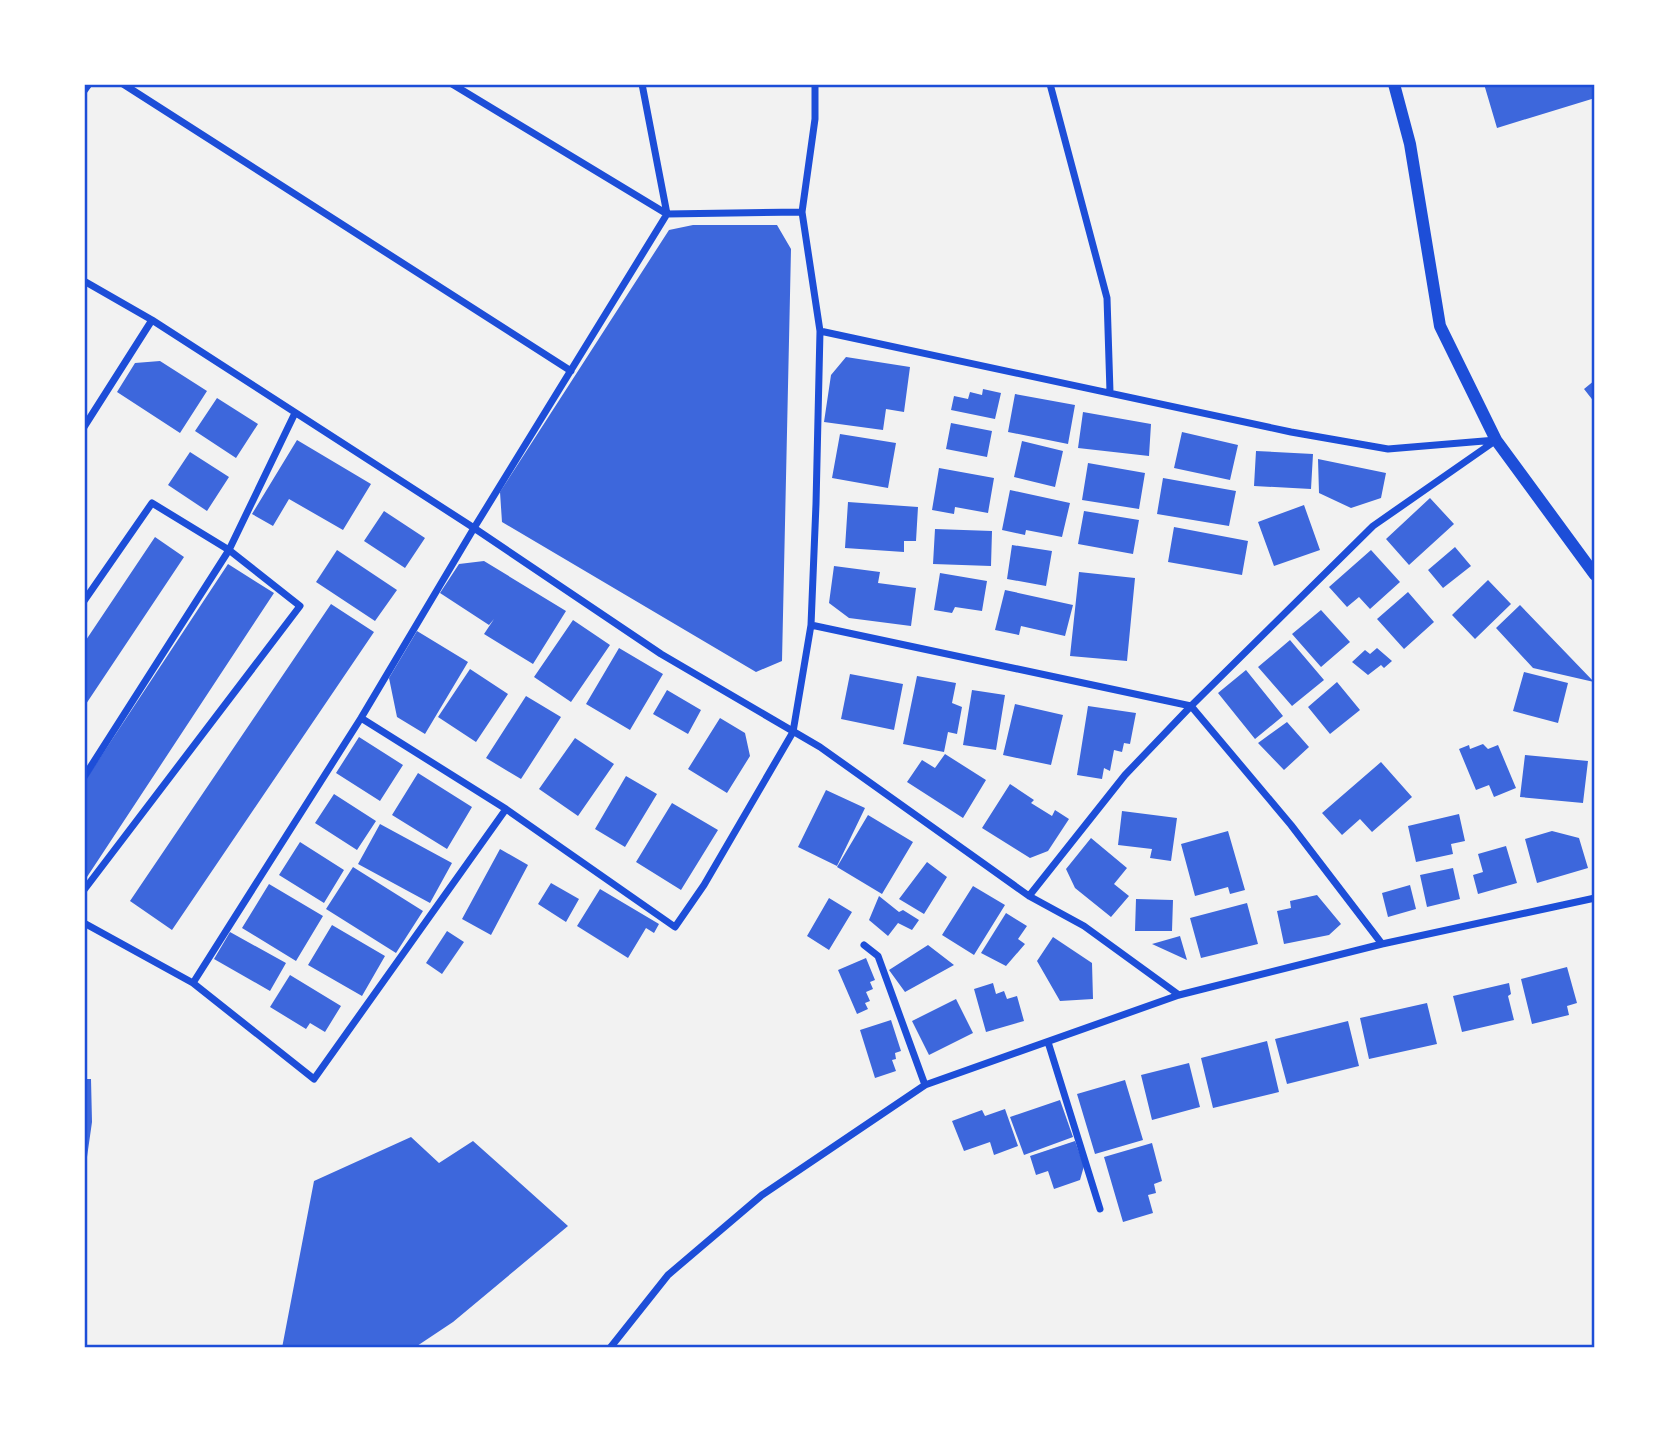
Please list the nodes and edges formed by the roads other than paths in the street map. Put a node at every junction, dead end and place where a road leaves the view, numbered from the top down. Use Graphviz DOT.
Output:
graph roads {
  1 [pos="89,84"];
  2 [pos="123,84"];
  3 [pos="452,84"];
  4 [pos="642,84"];
  5 [pos="815,84"];
  6 [pos="1050,84"];
  7 [pos="1394,84"];
  8 [pos="84,91"];
  9 [pos="802,212"];
  10 [pos="667,214"];
  11 [pos="84,281"];
  12 [pos="152,320"];
  13 [pos="820,331"];
  14 [pos="571,371"];
  15 [pos="1110,392"];
  16 [pos="295,413"];
  17 [pos="84,427"];
  18 [pos="1496,440"];
  19 [pos="474,528"];
  20 [pos="229,550"];
  21 [pos="1595,575"];
  22 [pos="84,601"];
  23 [pos="811,625"];
  24 [pos="1191,706"];
  25 [pos="361,718"];
  26 [pos="793,732"];
  27 [pos="84,777"];
  28 [pos="506,809"];
  29 [pos="84,890"];
  30 [pos="1029,896"];
  31 [pos="1595,898"];
  32 [pos="84,923"];
  33 [pos="1382,944"];
  34 [pos="864,945"];
  35 [pos="193,983"];
  36 [pos="1179,995"];
  37 [pos="1048,1042"];
  38 [pos="925,1085"];
  39 [pos="1100,1209"];
  40 [pos="610,1348"];
  1 -- 8 [label="street"];
  2 -- 14 [label="street"];
  3 -- 10 [label="street"];
  4 -- 10 [label="street"];
  5 -- 9 [label="street"];
  6 -- 15 [label="street"];
  7 -- 18 [label="street"];
  9 -- 10 [label="street"];
  9 -- 13 [label="street"];
  10 -- 14 [label="street"];
  11 -- 12 [label="street"];
  12 -- 16 [label="street"];
  12 -- 17 [label="street"];
  13 -- 15 [label="street"];
  13 -- 23 [label="street"];
  14 -- 19 [label="street"];
  15 -- 18 [label="street"];
  16 -- 19 [label="street"];
  16 -- 20 [label="street"];
  18 -- 21 [label="street"];
  18 -- 24 [label="street"];
  19 -- 25 [label="street"];
  19 -- 26 [label="street"];
  20 -- 22 [label="street"];
  20 -- 27 [label="street"];
  20 -- 29 [label="street"];
  23 -- 24 [label="street"];
  23 -- 26 [label="street"];
  24 -- 30 [label="street"];
  24 -- 33 [label="street"];
  25 -- 28 [label="street"];
  25 -- 35 [label="street"];
  26 -- 28 [label="street"];
  26 -- 30 [label="street"];
  28 -- 35 [label="street"];
  30 -- 36 [label="street"];
  31 -- 33 [label="street"];
  32 -- 35 [label="street"];
  33 -- 36 [label="street"];
  34 -- 38 [label="street"];
  36 -- 37 [label="street"];
  37 -- 38 [label="street"];
  37 -- 39 [label="street"];
  38 -- 40 [label="street"];
}
